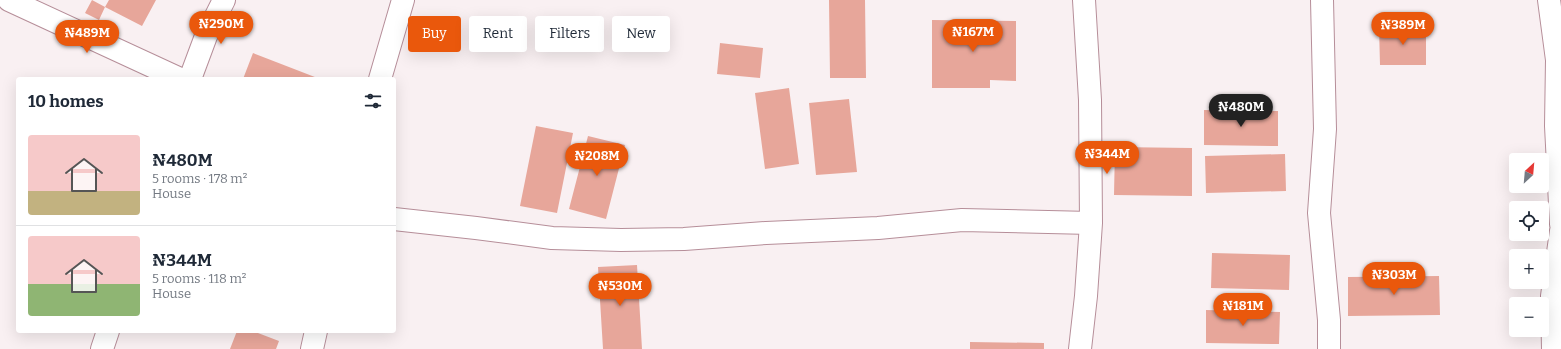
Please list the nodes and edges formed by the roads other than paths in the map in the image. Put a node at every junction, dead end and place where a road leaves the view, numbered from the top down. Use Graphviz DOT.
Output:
graph roads {
  1 [pos="9,0"];
  2 [pos="224,0"];
  3 [pos="403,0"];
  4 [pos="1084,0"];
  5 [pos="1322,0"];
  6 [pos="1548,0"];
  7 [pos="176,77"];
  8 [pos="191,77"];
  9 [pos="381,77"];
  10 [pos="396,219"];
  11 [pos="1091,223"];
  12 [pos="1561,224"];
  13 [pos="1561,231"];
  14 [pos="107,333"];
  15 [pos="316,333"];
  16 [pos="102,349"];
  17 [pos="312,349"];
  18 [pos="1080,349"];
  19 [pos="1329,349"];
  20 [pos="1553,349"];
  1 -- 7 [label="street"];
  2 -- 8 [label="street"];
  3 -- 9 [label="street"];
  4 -- 11 [label="street"];
  5 -- 19 [label="street"];
  6 -- 12 [label="street"];
  10 -- 11 [label="street"];
  11 -- 18 [label="street"];
  13 -- 20 [label="street"];
  14 -- 16 [label="street"];
  15 -- 17 [label="street"];
}
